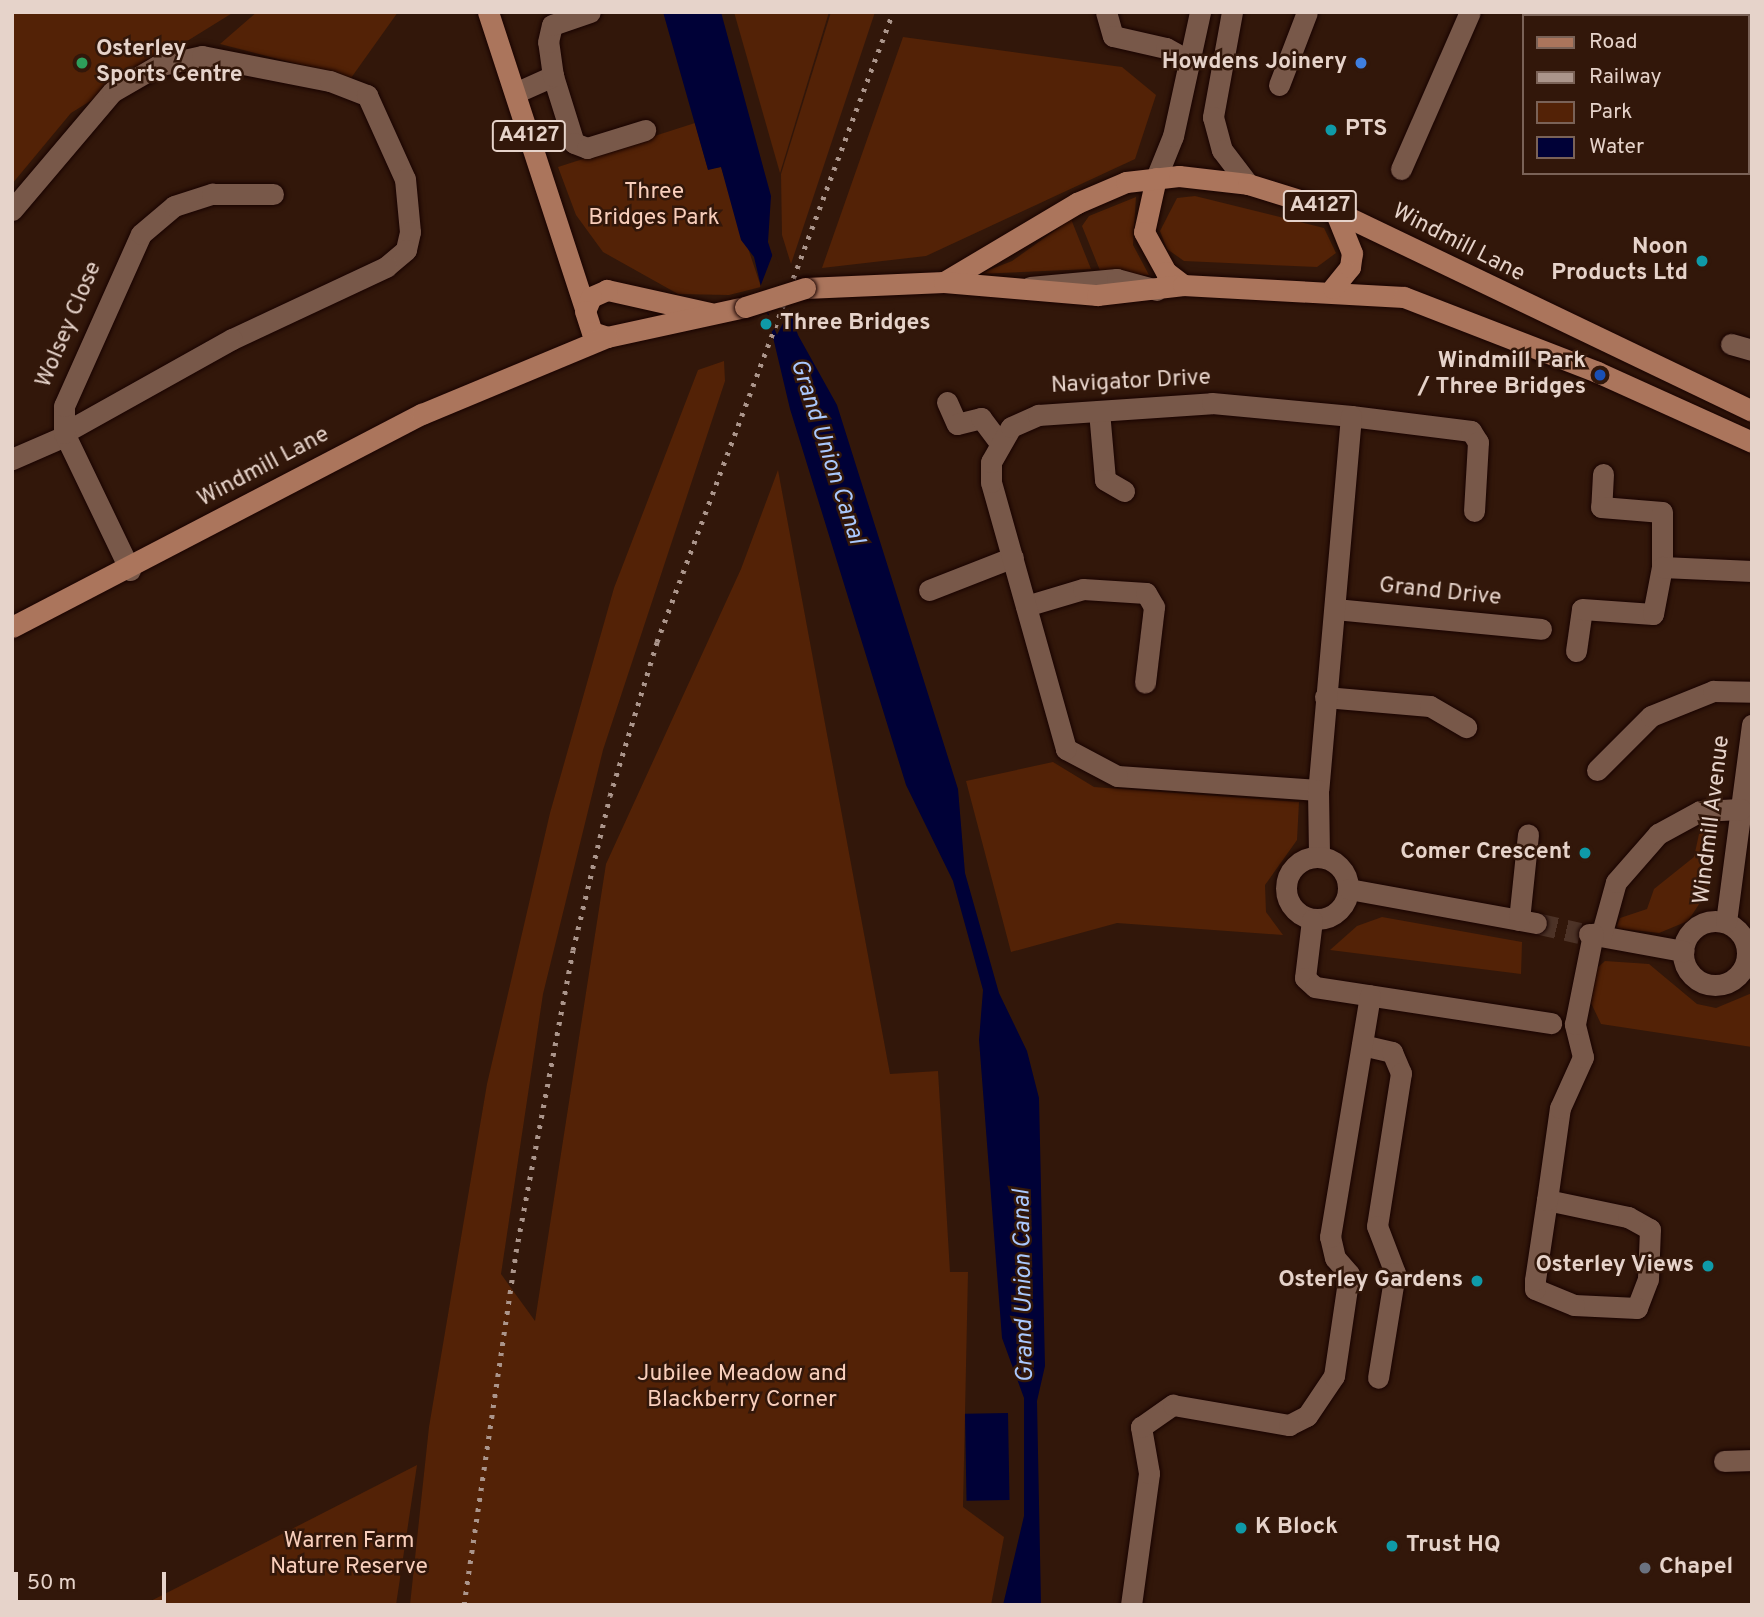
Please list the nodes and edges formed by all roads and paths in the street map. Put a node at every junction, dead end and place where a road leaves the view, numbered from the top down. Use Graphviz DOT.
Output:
graph roads {
  1 [pos="488,12"];
  2 [pos="590,12"];
  3 [pos="1106,12"];
  4 [pos="1200,12"];
  5 [pos="1232,12"];
  6 [pos="1307,12"];
  7 [pos="1470,12"];
  8 [pos="1191,62"];
  9 [pos="553,76"];
  10 [pos="1279,85"];
  11 [pos="515,93"];
  12 [pos="645,131"];
  13 [pos="1401,169"];
  14 [pos="1156,178"];
  15 [pos="1248,184"];
  16 [pos="273,194"];
  17 [pos="12,210"];
  18 [pos="1335,211"];
  19 [pos="574,259"];
  20 [pos="944,282"];
  21 [pos="1183,285"];
  22 [pos="1333,288"];
  23 [pos="614,292"];
  24 [pos="710,313"];
  25 [pos="586,315"];
  26 [pos="613,336"];
  27 [pos="1731,344"];
  28 [pos="1752,350"];
  29 [pos="544,367"];
  30 [pos="947,402"];
  31 [pos="1099,411"];
  32 [pos="1752,411"];
  33 [pos="1351,416"];
  34 [pos="65,434"];
  35 [pos="999,442"];
  36 [pos="1752,442"];
  37 [pos="12,459"];
  38 [pos="1603,474"];
  39 [pos="1124,491"];
  40 [pos="1474,511"];
  41 [pos="1013,557"];
  42 [pos="1662,567"];
  43 [pos="130,570"];
  44 [pos="1752,571"];
  45 [pos="929,590"];
  46 [pos="1026,606"];
  47 [pos="1335,609"];
  48 [pos="12,627"];
  49 [pos="1541,629"];
  50 [pos="1577,651"];
  51 [pos="1144,682"];
  52 [pos="1752,692"];
  53 [pos="1325,697"];
  54 [pos="1752,725"];
  55 [pos="1466,727"];
  56 [pos="1597,769"];
  57 [pos="1318,790"];
  58 [pos="1741,809"];
  59 [pos="1528,834"];
  60 [pos="1319,857"];
  61 [pos="1349,889"];
  62 [pos="1312,920"];
  63 [pos="1726,922"];
  64 [pos="1592,934"];
  65 [pos="1683,951"];
  66 [pos="1749,959"];
  67 [pos="1370,995"];
  68 [pos="1551,1023"];
  69 [pos="1362,1045"];
  70 [pos="1547,1200"];
  71 [pos="1378,1378"];
  72 [pos="1752,1460"];
  73 [pos="1724,1461"];
  74 [pos="1130,1605"];
  1 -- 11 [label="main road, A4127"];
  2 -- 9 [label="street"];
  3 -- 8 [label="street"];
  4 -- 8 [label="street"];
  5 -- 15 [label="street"];
  6 -- 10 [label="street"];
  7 -- 13 [label="street"];
  8 -- 14 [label="street"];
  9 -- 11 [label="street"];
  9 -- 12 [label="street"];
  11 -- 19 [label="main road, A4127"];
  14 -- 15 [label="main road, Windmill Lane / A4127"];
  14 -- 20 [label="main road, Windmill Lane / A4127"];
  14 -- 21 [label="main road"];
  15 -- 18 [label="main road, Windmill Lane / A4127"];
  16 -- 34 [label="street, Wolsey Close"];
  17 -- 34 [label="street"];
  18 -- 22 [label="main road"];
  18 -- 32 [label="main road, Windmill Lane / A4127"];
  19 -- 23 [label="main road, A4127"];
  19 -- 25 [label="main road, A4127"];
  20 -- 21 [label="main road, Windmill Lane / A4127"];
  20 -- 24 [label="main road, Windmill Lane / A4127, bridge"];
  21 -- 22 [label="main road, Windmill Lane / A4127"];
  22 -- 36 [label="main road, Windmill Lane / A4127"];
  23 -- 24 [label="main road, Windmill Lane / A4127"];
  23 -- 25 [label="main road, Windmill Lane"];
  23 -- 26 [label="main road"];
  24 -- 26 [label="main road, Windmill Lane / A4127"];
  25 -- 26 [label="main road"];
  25 -- 29 [label="main road, Windmill Lane"];
  26 -- 29 [label="main road, Windmill Lane"];
  27 -- 28 [label="street"];
  29 -- 43 [label="main road, Windmill Lane"];
  30 -- 35 [label="street"];
  31 -- 33 [label="street, Navigator Drive"];
  31 -- 35 [label="street, Navigator Drive"];
  31 -- 39 [label="street"];
  33 -- 40 [label="street, Navigator Drive"];
  33 -- 47 [label="street"];
  34 -- 37 [label="street"];
  34 -- 43 [label="street"];
  35 -- 41 [label="street"];
  38 -- 42 [label="street"];
  41 -- 45 [label="street"];
  41 -- 46 [label="street"];
  42 -- 44 [label="street"];
  42 -- 50 [label="street"];
  43 -- 48 [label="main road, Windmill Lane"];
  46 -- 51 [label="street"];
  46 -- 57 [label="street"];
  47 -- 49 [label="street, Grand Drive"];
  47 -- 53 [label="street"];
  52 -- 56 [label="street"];
  53 -- 55 [label="street"];
  53 -- 57 [label="street"];
  54 -- 58 [label="street, Windmill Avenue"];
  57 -- 60 [label="street"];
  58 -- 63 [label="street, Windmill Avenue"];
  58 -- 64 [label="street"];
  59 -- 61 [label="street"];
  60 -- 61 [label="street"];
  60 -- 62 [label="street"];
  61 -- 62 [label="street"];
  62 -- 67 [label="street"];
  63 -- 65 [label="street"];
  63 -- 66 [label="street"];
  64 -- 65 [label="street"];
  64 -- 70 [label="street"];
  65 -- 66 [label="street"];
  67 -- 68 [label="street"];
  67 -- 69 [label="street"];
  69 -- 71 [label="street"];
  69 -- 74 [label="street"];
  70 -- 70 [label="street"];
  72 -- 73 [label="street"];
}
